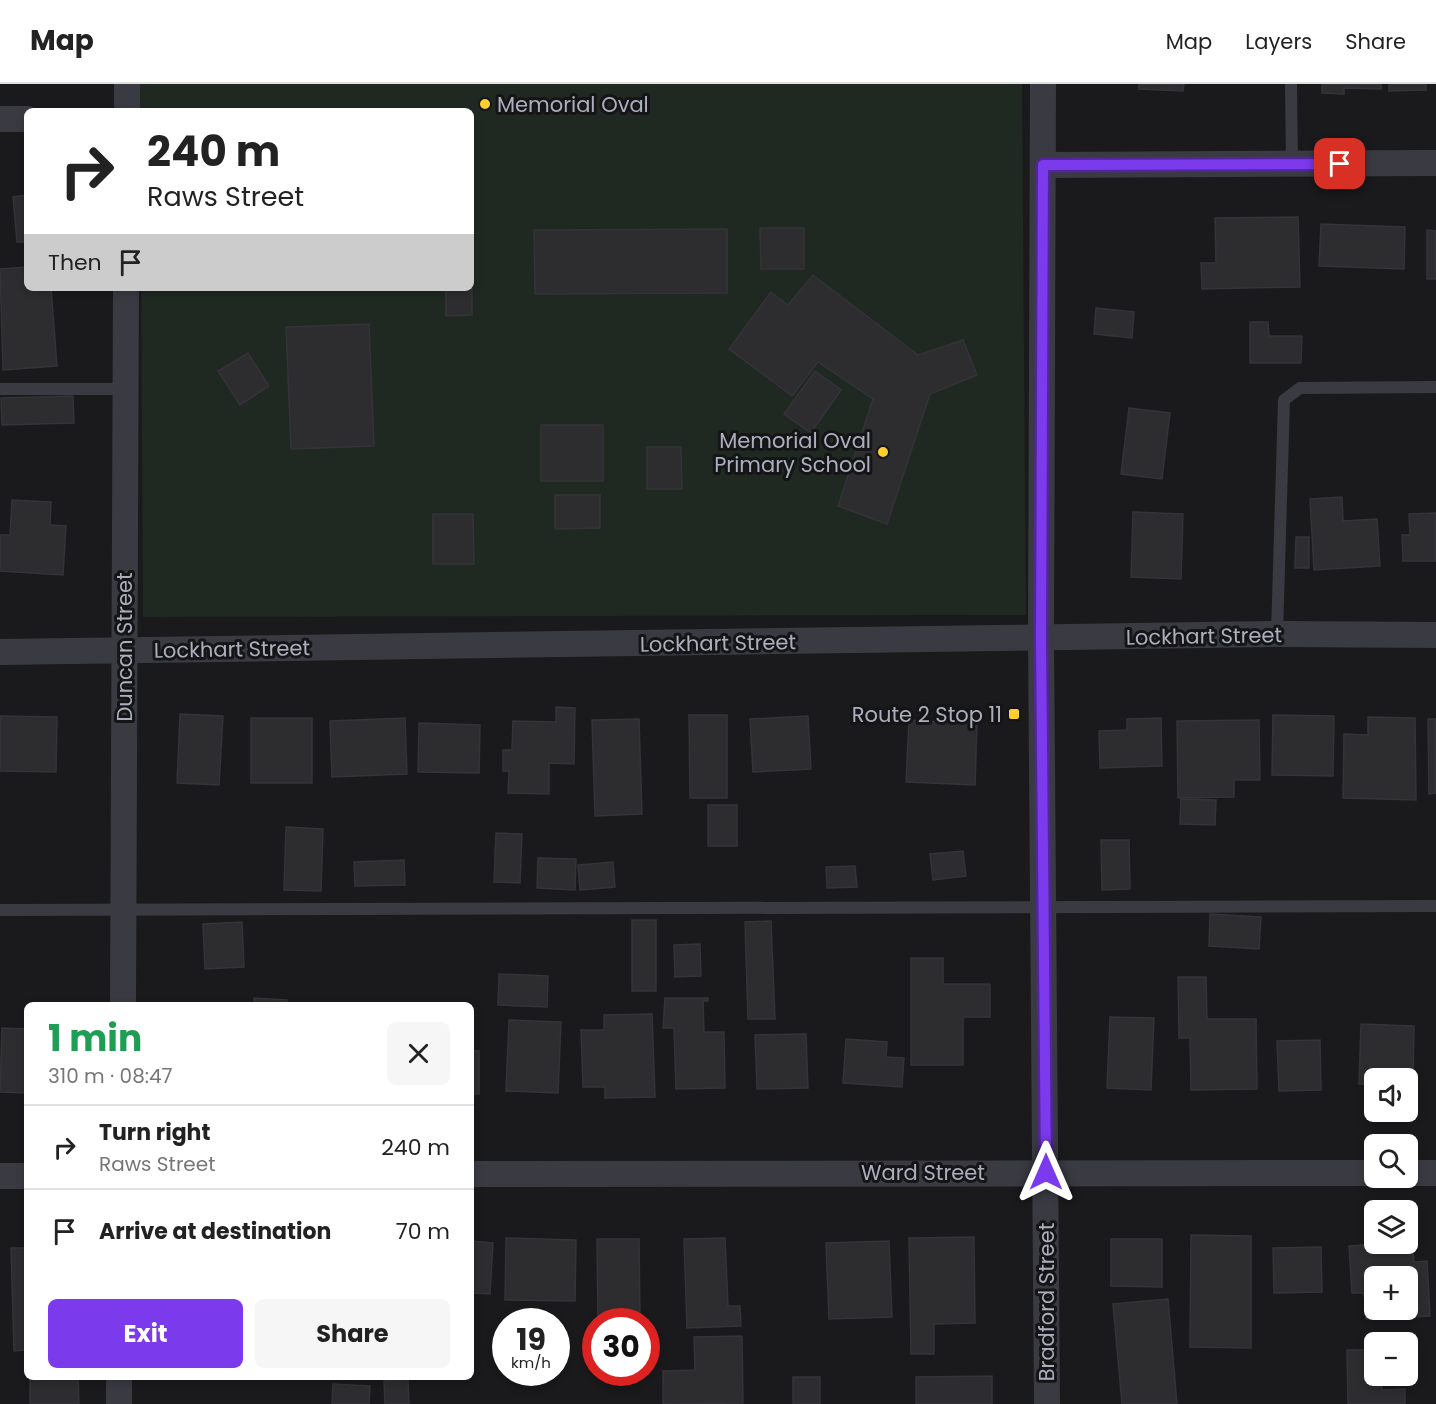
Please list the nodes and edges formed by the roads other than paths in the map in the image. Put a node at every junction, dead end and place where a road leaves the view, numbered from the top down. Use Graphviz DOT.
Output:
graph roads {
  1 [pos="126,84"];
  2 [pos="1043,84"];
  3 [pos="1291,84"];
  4 [pos="127,108"];
  5 [pos="0,119"];
  6 [pos="24,119"];
  7 [pos="1436,163"];
  8 [pos="1292,164"];
  9 [pos="1043,165"];
  10 [pos="126,291"];
  11 [pos="1436,387"];
  12 [pos="0,389"];
  13 [pos="125,389"];
  14 [pos="1277,634"];
  15 [pos="1436,635"];
  16 [pos="1041,639"];
  17 [pos="123,651"];
  18 [pos="0,652"];
  19 [pos="1436,906"];
  20 [pos="1043,907"];
  21 [pos="0,910"];
  22 [pos="125,910"];
  23 [pos="123,1002"];
  24 [pos="1046,1172"];
  25 [pos="1364,1173"];
  26 [pos="1418,1173"];
  27 [pos="1436,1173"];
  28 [pos="474,1174"];
  29 [pos="0,1176"];
  30 [pos="24,1176"];
  31 [pos="119,1380"];
  32 [pos="119,1404"];
  33 [pos="1047,1404"];
  1 -- 4 [label="street"];
  2 -- 9 [label="street, Bradford Street"];
  3 -- 8 [label="lane"];
  5 -- 6 [label="street"];
  7 -- 8 [label="street"];
  8 -- 9 [label="street"];
  9 -- 16 [label="street, Bradford Street"];
  10 -- 13 [label="street, Duncan Street"];
  11 -- 14 [label="lane"];
  12 -- 13 [label="lane"];
  13 -- 17 [label="street, Duncan Street"];
  14 -- 15 [label="street, Lockhart Street"];
  14 -- 16 [label="street, Lockhart Street"];
  16 -- 17 [label="street, Lockhart Street"];
  16 -- 20 [label="street, Bradford Street"];
  17 -- 18 [label="street, Lockhart Street"];
  17 -- 22 [label="street, Duncan Street"];
  19 -- 20 [label="lane"];
  20 -- 22 [label="lane"];
  20 -- 24 [label="street, Bradford Street"];
  21 -- 22 [label="lane"];
  22 -- 23 [label="street, Duncan Street"];
  24 -- 25 [label="street, Ward Street"];
  24 -- 28 [label="street, Ward Street"];
  24 -- 33 [label="street, Bradford Street"];
  26 -- 27 [label="street"];
  29 -- 30 [label="street"];
  31 -- 32 [label="street"];
}
